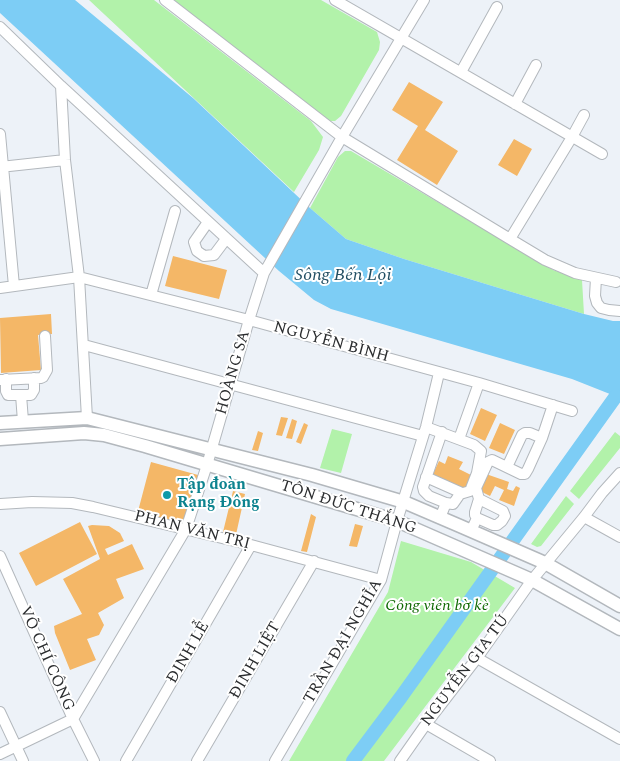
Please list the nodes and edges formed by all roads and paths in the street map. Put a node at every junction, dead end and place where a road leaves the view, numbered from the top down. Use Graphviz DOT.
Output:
graph roads {
  1 [pos="165,0"];
  2 [pos="424,0"];
  3 [pos="339,1"];
  4 [pos="497,7"];
  5 [pos="0,27"];
  6 [pos="401,38"];
  7 [pos="536,65"];
  8 [pos="461,72"];
  9 [pos="61,86"];
  10 [pos="515,104"];
  11 [pos="584,115"];
  12 [pos="0,134"];
  13 [pos="342,137"];
  14 [pos="572,137"];
  15 [pos="602,154"];
  16 [pos="65,160"];
  17 [pos="1,167"];
  18 [pos="175,211"];
  19 [pos="208,222"];
  20 [pos="226,239"];
  21 [pos="510,239"];
  22 [pos="264,273"];
  23 [pos="79,278"];
  24 [pos="596,278"];
  25 [pos="616,282"];
  26 [pos="14,286"];
  27 [pos="0,288"];
  28 [pos="151,295"];
  29 [pos="620,311"];
  30 [pos="249,320"];
  31 [pos="45,336"];
  32 [pos="84,345"];
  33 [pos="439,373"];
  34 [pos="34,378"];
  35 [pos="3,380"];
  36 [pos="479,383"];
  37 [pos="230,384"];
  38 [pos="21,395"];
  39 [pos="553,405"];
  40 [pos="572,410"];
  41 [pos="87,418"];
  42 [pos="23,421"];
  43 [pos="0,423"];
  44 [pos="424,431"];
  45 [pos="442,432"];
  46 [pos="542,438"];
  47 [pos="0,439"];
  48 [pos="459,439"];
  49 [pos="212,449"];
  50 [pos="207,465"];
  51 [pos="507,467"];
  52 [pos="620,473"];
  53 [pos="426,477"];
  54 [pos="462,493"];
  55 [pos="480,499"];
  56 [pos="404,502"];
  57 [pos="0,504"];
  58 [pos="446,504"];
  59 [pos="584,517"];
  60 [pos="440,518"];
  61 [pos="477,518"];
  62 [pos="397,521"];
  63 [pos="186,529"];
  64 [pos="471,531"];
  65 [pos="620,537"];
  66 [pos="251,545"];
  67 [pos="0,556"];
  68 [pos="314,561"];
  69 [pos="545,563"];
  70 [pos="4,575"];
  71 [pos="381,580"];
  72 [pos="532,580"];
  73 [pos="620,606"];
  74 [pos="620,629"];
  75 [pos="477,658"];
  76 [pos="0,712"];
  77 [pos="73,719"];
  78 [pos="426,724"];
  79 [pos="620,738"];
  80 [pos="16,746"];
  81 [pos="0,754"];
  82 [pos="486,760"];
  83 [pos="23,761"];
  84 [pos="94,761"];
  85 [pos="126,761"];
  86 [pos="197,761"];
  87 [pos="275,761"];
  88 [pos="400,761"];
  1 -- 13 [label="street"];
  2 -- 6 [label="street, HOÀNG SA"];
  3 -- 6 [label="street"];
  4 -- 8 [label="street"];
  5 -- 9 [label="street"];
  6 -- 8 [label="street"];
  6 -- 13 [label="street, HOÀNG SA"];
  7 -- 10 [label="street"];
  8 -- 10 [label="street"];
  9 -- 16 [label="street"];
  9 -- 19 [label="street"];
  10 -- 14 [label="street"];
  11 -- 14 [label="street"];
  12 -- 17 [label="street"];
  13 -- 21 [label="street"];
  13 -- 22 [label="street, HOÀNG SA"];
  14 -- 15 [label="street"];
  14 -- 21 [label="street"];
  16 -- 17 [label="street"];
  16 -- 23 [label="street"];
  17 -- 26 [label="street"];
  18 -- 28 [label="street"];
  19 -- 20 [label="street"];
  19 -- 20 [label="street"];
  20 -- 22 [label="street"];
  21 -- 24 [label="street"];
  22 -- 30 [label="street, HOÀNG SA"];
  23 -- 26 [label="street, NGUYỄN BÌNH"];
  23 -- 28 [label="street, NGUYỄN BÌNH"];
  23 -- 32 [label="street"];
  24 -- 25 [label="street"];
  24 -- 29 [label="street"];
  26 -- 27 [label="street, NGUYỄN BÌNH"];
  28 -- 30 [label="street, NGUYỄN BÌNH"];
  30 -- 33 [label="street, NGUYỄN BÌNH"];
  30 -- 37 [label="street, HOÀNG SA"];
  31 -- 34 [label="street"];
  32 -- 37 [label="street"];
  32 -- 41 [label="street"];
  33 -- 36 [label="street, NGUYỄN BÌNH"];
  33 -- 44 [label="street, TRẦN ĐẠI NGHĨA"];
  34 -- 35 [label="street"];
  34 -- 38 [label="street"];
  35 -- 38 [label="street"];
  36 -- 39 [label="street, NGUYỄN BÌNH"];
  36 -- 48 [label="street"];
  37 -- 44 [label="street"];
  37 -- 49 [label="street, HOÀNG SA"];
  38 -- 42 [label="street"];
  39 -- 40 [label="street, NGUYỄN BÌNH"];
  39 -- 46 [label="street"];
  41 -- 42 [label="main road, TÔN ĐỨC THẮNG"];
  41 -- 49 [label="main road, TÔN ĐỨC THẮNG"];
  42 -- 43 [label="main road, TÔN ĐỨC THẮNG"];
  44 -- 45 [label="street"];
  44 -- 56 [label="street, TRẦN ĐẠI NGHĨA"];
  45 -- 48 [label="street"];
  45 -- 53 [label="street"];
  46 -- 51 [label="street"];
  46 -- 51 [label="street"];
  47 -- 50 [label="main road, TÔN ĐỨC THẮNG"];
  48 -- 54 [label="street"];
  49 -- 50 [label="street, HOÀNG SA"];
  49 -- 56 [label="main road, TÔN ĐỨC THẮNG"];
  50 -- 62 [label="main road, TÔN ĐỨC THẮNG"];
  50 -- 63 [label="street, HOÀNG SA"];
  51 -- 55 [label="street"];
  52 -- 59 [label="street, NGUYỄN GIA TÚ"];
  53 -- 54 [label="street"];
  53 -- 58 [label="street"];
  54 -- 58 [label="street"];
  55 -- 61 [label="street"];
  55 -- 61 [label="street"];
  56 -- 60 [label="main road, TÔN ĐỨC THẮNG"];
  56 -- 62 [label="street, TRẦN ĐẠI NGHĨA"];
  57 -- 63 [label="street, PHAN VĂN TRỊ"];
  58 -- 60 [label="street"];
  59 -- 65 [label="street"];
  59 -- 69 [label="street, NGUYỄN GIA TÚ"];
  60 -- 64 [label="main road, TÔN ĐỨC THẮNG"];
  61 -- 64 [label="street"];
  62 -- 71 [label="street, TRẦN ĐẠI NGHĨA"];
  62 -- 72 [label="main road, TÔN ĐỨC THẮNG"];
  63 -- 66 [label="street, PHAN VĂN TRỊ"];
  63 -- 77 [label="street, HOÀNG SA"];
  64 -- 69 [label="main road, TÔN ĐỨC THẮNG"];
  66 -- 68 [label="street, PHAN VĂN TRỊ"];
  66 -- 85 [label="street, ĐINH LỄ"];
  67 -- 70 [label="street, VÕ CHÍ CÔNG"];
  68 -- 71 [label="street, PHAN VĂN TRỊ"];
  68 -- 86 [label="street, ĐINH LIỆT"];
  69 -- 72 [label="street, NGUYỄN GIA TÚ"];
  69 -- 73 [label="main road, TÔN ĐỨC THẮNG"];
  70 -- 77 [label="street, VÕ CHÍ CÔNG"];
  71 -- 87 [label="street, TRẦN ĐẠI NGHĨA"];
  72 -- 74 [label="main road, TÔN ĐỨC THẮNG"];
  72 -- 75 [label="street, NGUYỄN GIA TÚ"];
  75 -- 78 [label="street, NGUYỄN GIA TÚ"];
  75 -- 79 [label="street"];
  76 -- 80 [label="street"];
  77 -- 80 [label="street"];
  77 -- 84 [label="street, VÕ CHÍ CÔNG"];
  78 -- 82 [label="street"];
  78 -- 88 [label="street, NGUYỄN GIA TÚ"];
  80 -- 81 [label="street"];
  80 -- 83 [label="street"];
}
